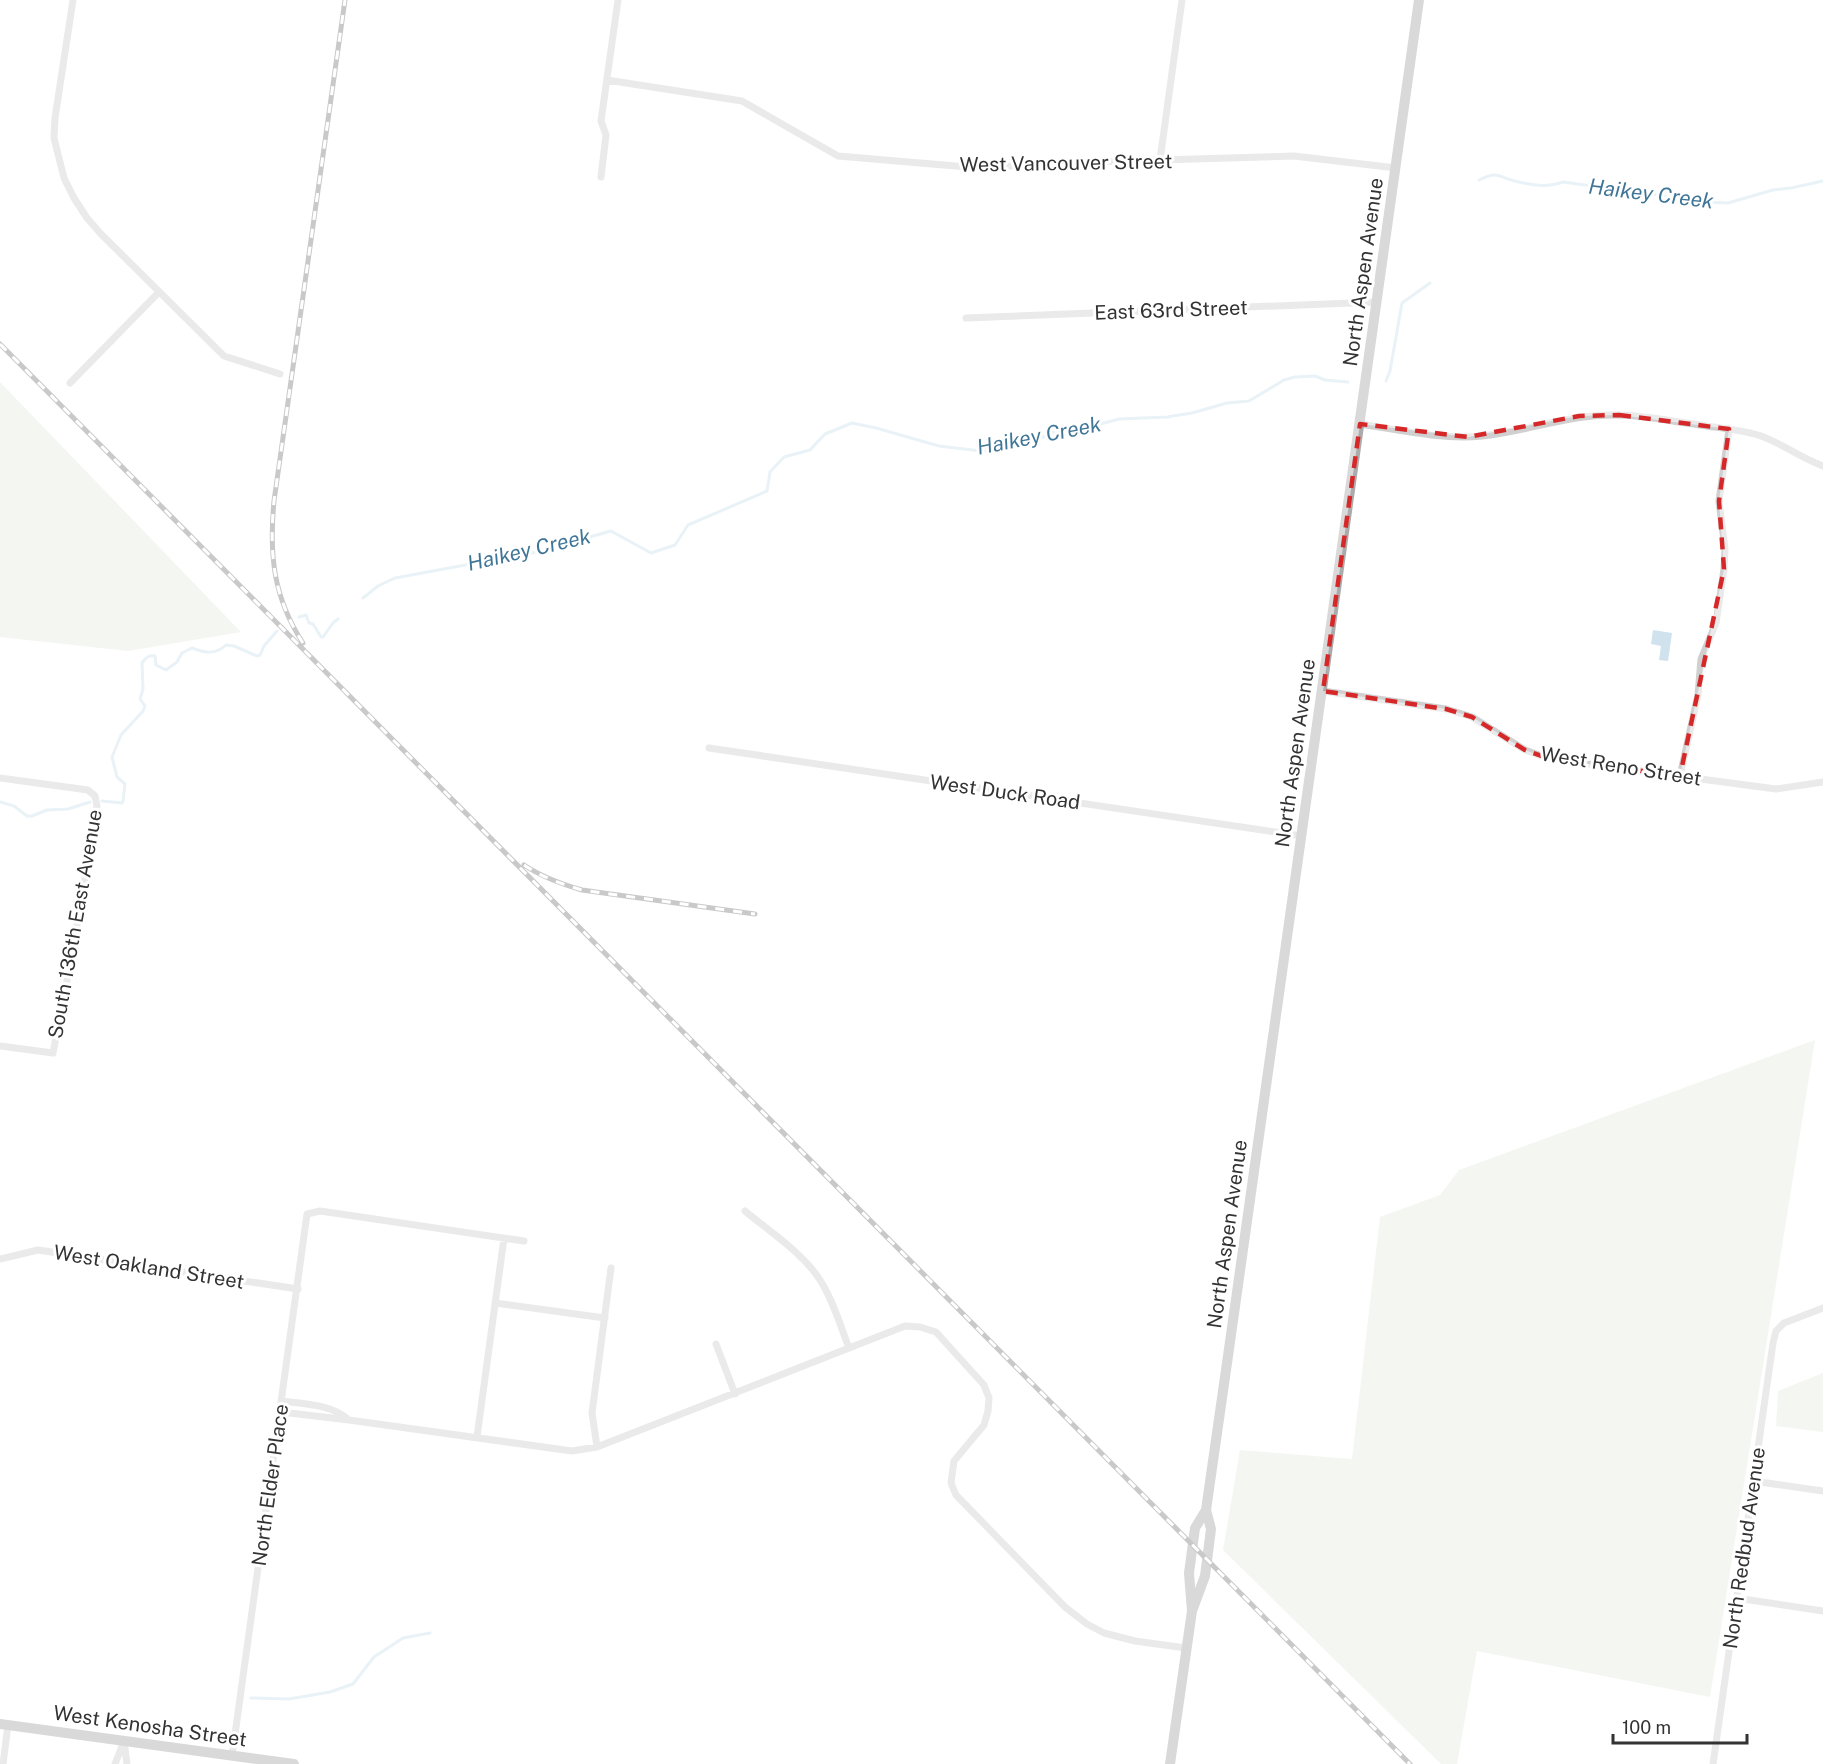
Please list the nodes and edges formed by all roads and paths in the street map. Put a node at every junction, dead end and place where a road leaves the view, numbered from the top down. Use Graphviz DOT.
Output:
graph roads {
  1 [pos="73,0"];
  2 [pos="618,0"];
  3 [pos="1182,0"];
  4 [pos="1419,0"];
  5 [pos="607,80"];
  6 [pos="1160,160"];
  7 [pos="1396,168"];
  8 [pos="601,177"];
  9 [pos="159,292"];
  10 [pos="1377,302"];
  11 [pos="966,318"];
  12 [pos="280,374"];
  13 [pos="70,383"];
  14 [pos="1360,424"];
  15 [pos="1729,429"];
  16 [pos="1823,466"];
  17 [pos="1323,691"];
  18 [pos="709,748"];
  19 [pos="1680,776"];
  20 [pos="0,778"];
  21 [pos="1823,782"];
  22 [pos="1302,836"];
  23 [pos="0,1046"];
  24 [pos="745,1211"];
  25 [pos="504,1238"];
  26 [pos="524,1241"];
  27 [pos="0,1259"];
  28 [pos="611,1268"];
  29 [pos="298,1289"];
  30 [pos="495,1303"];
  31 [pos="1823,1308"];
  32 [pos="604,1318"];
  33 [pos="716,1344"];
  34 [pos="849,1348"];
  35 [pos="735,1394"];
  36 [pos="282,1401"];
  37 [pos="280,1412"];
  38 [pos="349,1420"];
  39 [pos="477,1437"];
  40 [pos="597,1447"];
  41 [pos="1753,1481"];
  42 [pos="1823,1491"];
  43 [pos="1206,1510"];
  44 [pos="1736,1598"];
  45 [pos="1192,1611"];
  46 [pos="1823,1611"];
  47 [pos="1186,1648"];
  48 [pos="4,1725"];
  49 [pos="124,1741"];
  50 [pos="232,1755"];
  51 [pos="3,1764"];
  52 [pos="115,1764"];
  53 [pos="127,1764"];
  54 [pos="294,1764"];
  55 [pos="1170,1764"];
  56 [pos="1713,1764"];
  1 -- 9 [label="street"];
  2 -- 5 [label="street"];
  3 -- 6 [label="street"];
  4 -- 7 [label="main road, North Aspen Avenue"];
  5 -- 6 [label="street, West Vancouver Street"];
  5 -- 8 [label="street"];
  6 -- 7 [label="street, West Vancouver Street"];
  7 -- 10 [label="main road, North Aspen Avenue"];
  9 -- 12 [label="street"];
  9 -- 13 [label="street"];
  10 -- 11 [label="street, East 63rd Street"];
  10 -- 14 [label="main road, North Aspen Avenue"];
  14 -- 15 [label="street"];
  14 -- 17 [label="main road, North Aspen Avenue"];
  15 -- 16 [label="street"];
  15 -- 19 [label="street"];
  17 -- 19 [label="street, West Reno Street"];
  17 -- 22 [label="main road, North Aspen Avenue"];
  18 -- 22 [label="street, West Duck Road"];
  19 -- 21 [label="street, West Reno Street"];
  20 -- 23 [label="street, South 136th East Avenue"];
  22 -- 43 [label="main road, North Aspen Avenue"];
  24 -- 34 [label="street"];
  25 -- 26 [label="street"];
  25 -- 29 [label="street, North Elder Place"];
  25 -- 30 [label="street"];
  27 -- 29 [label="street, West Oakland Street"];
  28 -- 32 [label="street"];
  29 -- 36 [label="street, North Elder Place"];
  30 -- 32 [label="street"];
  30 -- 39 [label="street"];
  31 -- 41 [label="street, North Redbud Avenue"];
  32 -- 40 [label="street"];
  33 -- 35 [label="street"];
  34 -- 35 [label="street"];
  34 -- 47 [label="street"];
  35 -- 40 [label="street"];
  36 -- 37 [label="street, North Elder Place"];
  36 -- 38 [label="street"];
  37 -- 38 [label="street"];
  37 -- 50 [label="street, North Elder Place"];
  38 -- 39 [label="street"];
  39 -- 40 [label="street"];
  41 -- 42 [label="street"];
  41 -- 44 [label="street, North Redbud Avenue"];
  43 -- 45 [label="main road, North Aspen Avenue"];
  43 -- 45 [label="main road, North Aspen Avenue"];
  44 -- 46 [label="street"];
  44 -- 56 [label="street, North Redbud Avenue"];
  45 -- 47 [label="main road, North Aspen Avenue"];
  47 -- 55 [label="main road, North Aspen Avenue"];
  48 -- 49 [label="main road, West Kenosha Street"];
  48 -- 51 [label="street"];
  49 -- 50 [label="main road, West Kenosha Street"];
  49 -- 52 [label="street"];
  49 -- 53 [label="street"];
  50 -- 54 [label="main road, West Kenosha Street"];
}
